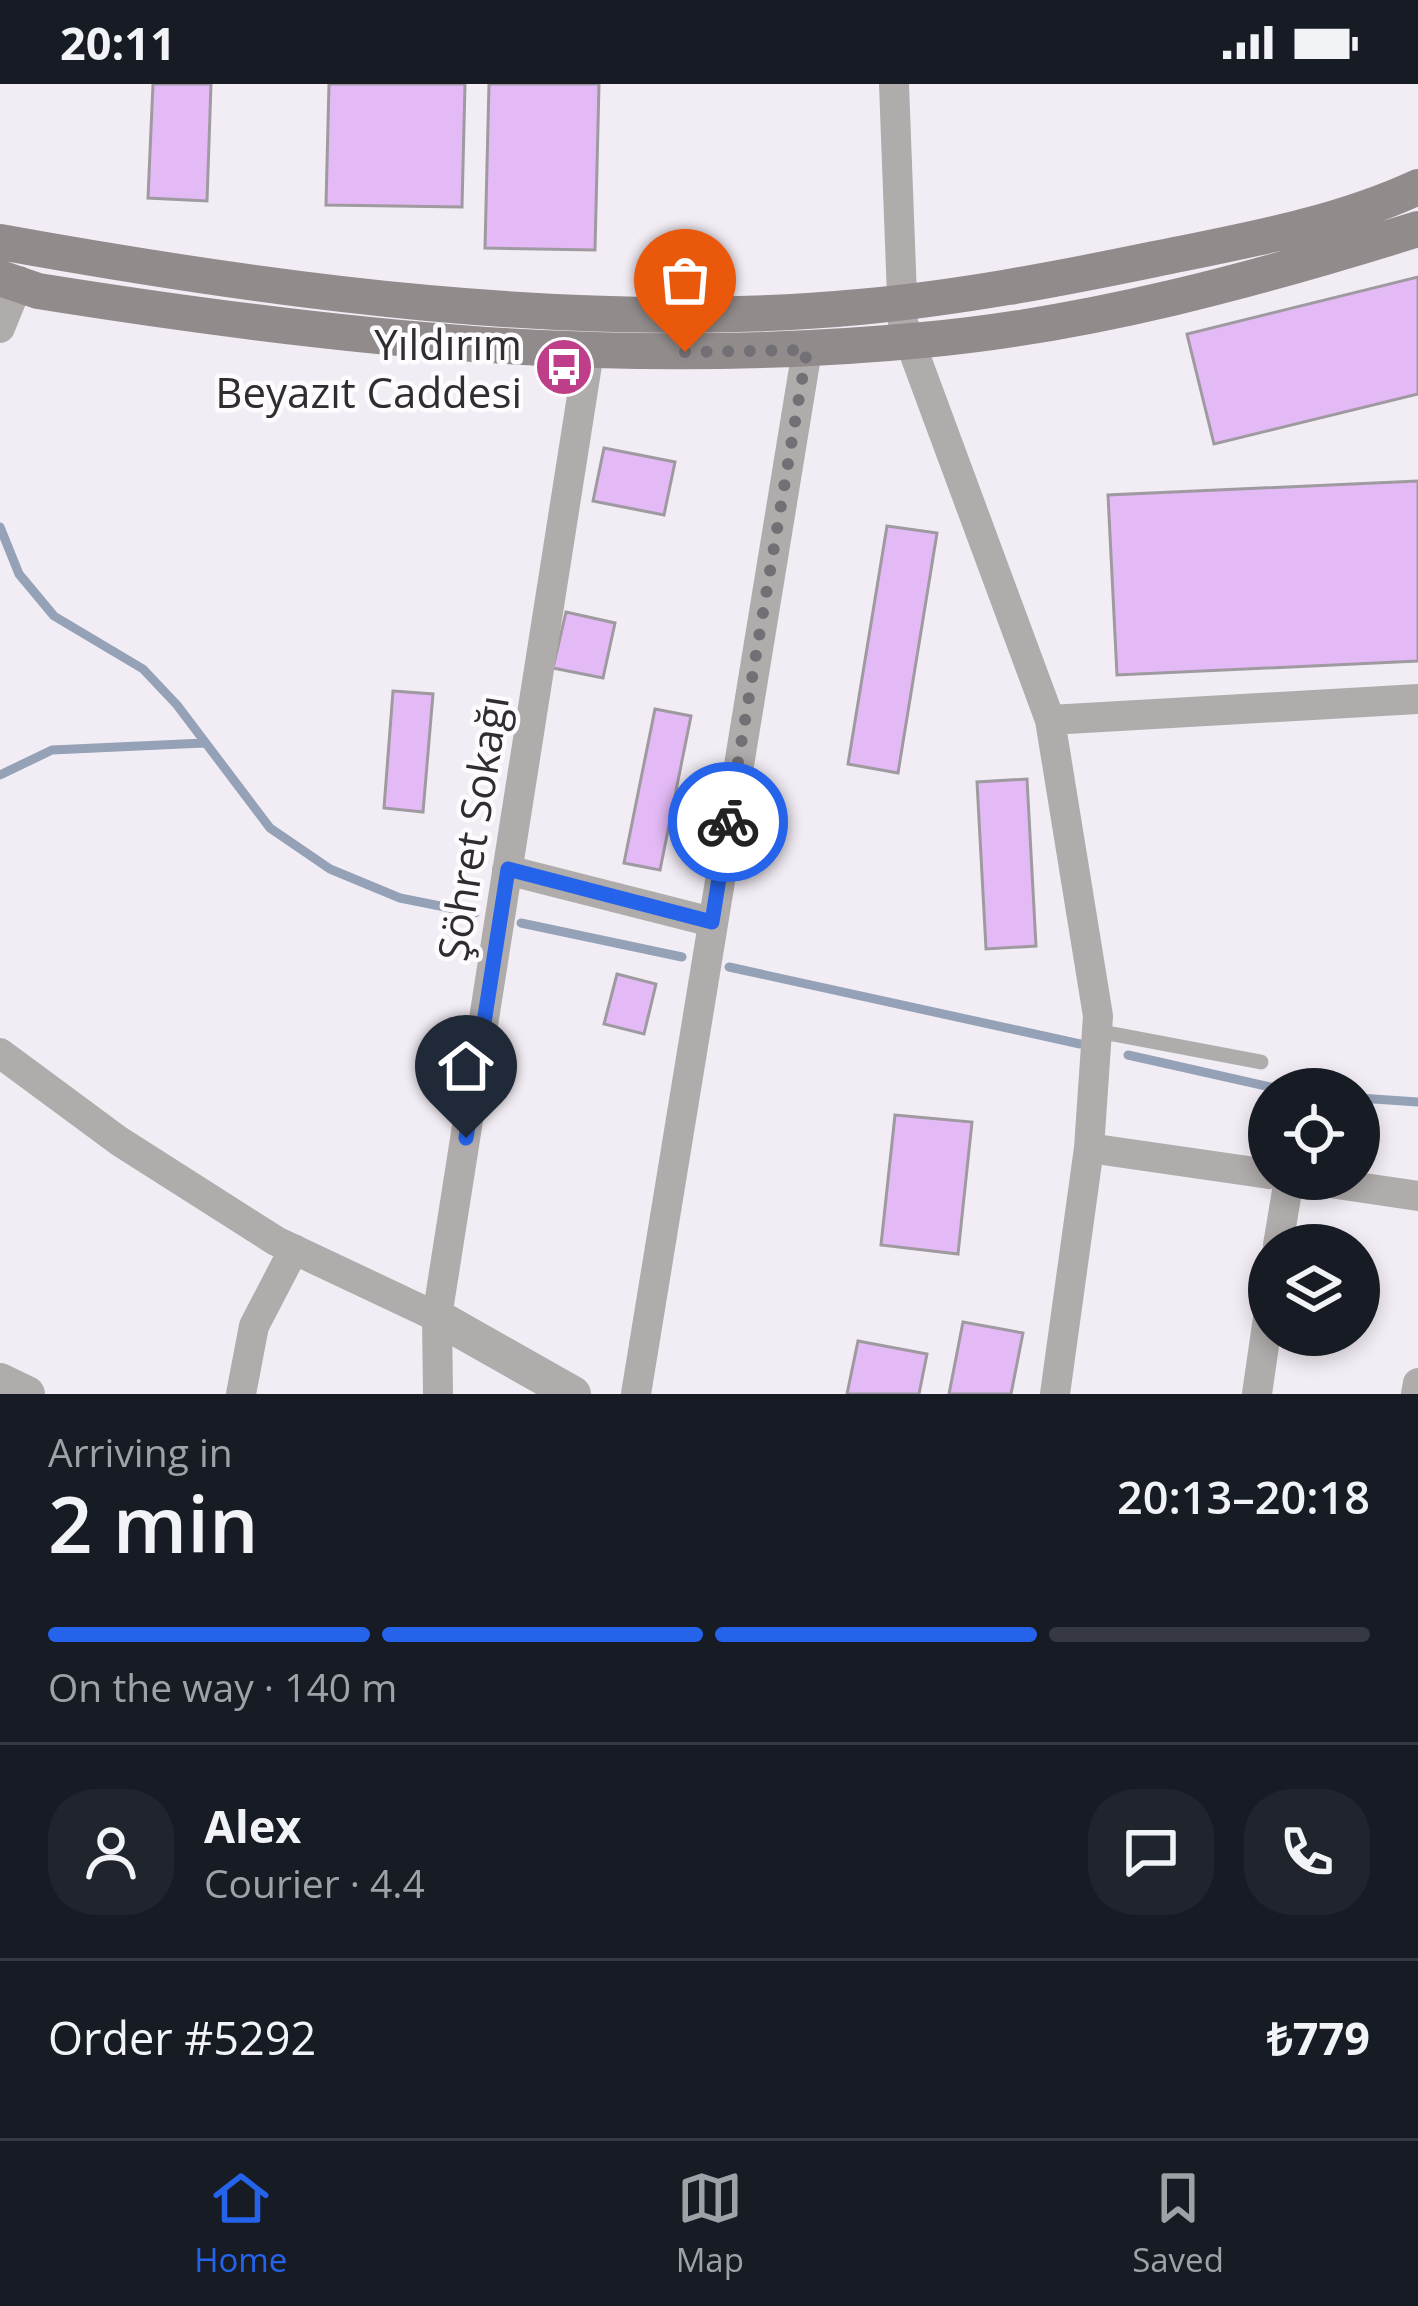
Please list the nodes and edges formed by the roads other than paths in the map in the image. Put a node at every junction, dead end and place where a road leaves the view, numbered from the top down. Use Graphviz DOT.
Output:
graph roads {
  1 [pos="894,84"];
  2 [pos="1418,187"];
  3 [pos="1418,229"];
  4 [pos="0,242"];
  5 [pos="9,279"];
  6 [pos="902,302"];
  7 [pos="0,328"];
  8 [pos="910,341"];
  9 [pos="807,350"];
  10 [pos="589,352"];
  11 [pos="1418,698"];
  12 [pos="1050,721"];
  13 [pos="508,869"];
  14 [pos="712,922"];
  15 [pos="1097,1031"];
  16 [pos="0,1053"];
  17 [pos="1261,1062"];
  18 [pos="1089,1148"];
  19 [pos="1248,1171"];
  20 [pos="1380,1190"];
  21 [pos="1418,1196"];
  22 [pos="294,1249"];
  23 [pos="437,1317"];
  24 [pos="1262,1356"];
  25 [pos="0,1381"];
  26 [pos="1418,1383"];
  27 [pos="27,1394"];
  28 [pos="241,1394"];
  29 [pos="438,1394"];
  30 [pos="573,1394"];
  31 [pos="636,1394"];
  32 [pos="1055,1394"];
  33 [pos="1257,1394"];
  34 [pos="1416,1394"];
  1 -- 6 [label="street"];
  2 -- 6 [label="main road"];
  3 -- 8 [label="main road"];
  4 -- 6 [label="main road"];
  5 -- 7 [label="street"];
  5 -- 10 [label="main road"];
  6 -- 8 [label="street"];
  8 -- 9 [label="main road"];
  8 -- 12 [label="street"];
  9 -- 10 [label="main road"];
  9 -- 14 [label="street"];
  10 -- 13 [label="street, Şöhret Sokağı"];
  11 -- 12 [label="street"];
  12 -- 15 [label="street"];
  13 -- 14 [label="street"];
  13 -- 23 [label="street, Şöhret Sokağı"];
  14 -- 31 [label="street"];
  15 -- 17 [label="lane"];
  15 -- 18 [label="street"];
  16 -- 22 [label="street"];
  18 -- 19 [label="street"];
  18 -- 32 [label="street"];
  20 -- 21 [label="street"];
  22 -- 23 [label="street"];
  22 -- 28 [label="street"];
  23 -- 29 [label="street, Şöhret Sokağı"];
  23 -- 30 [label="street"];
  24 -- 33 [label="street"];
  25 -- 27 [label="street"];
  26 -- 34 [label="street"];
}
